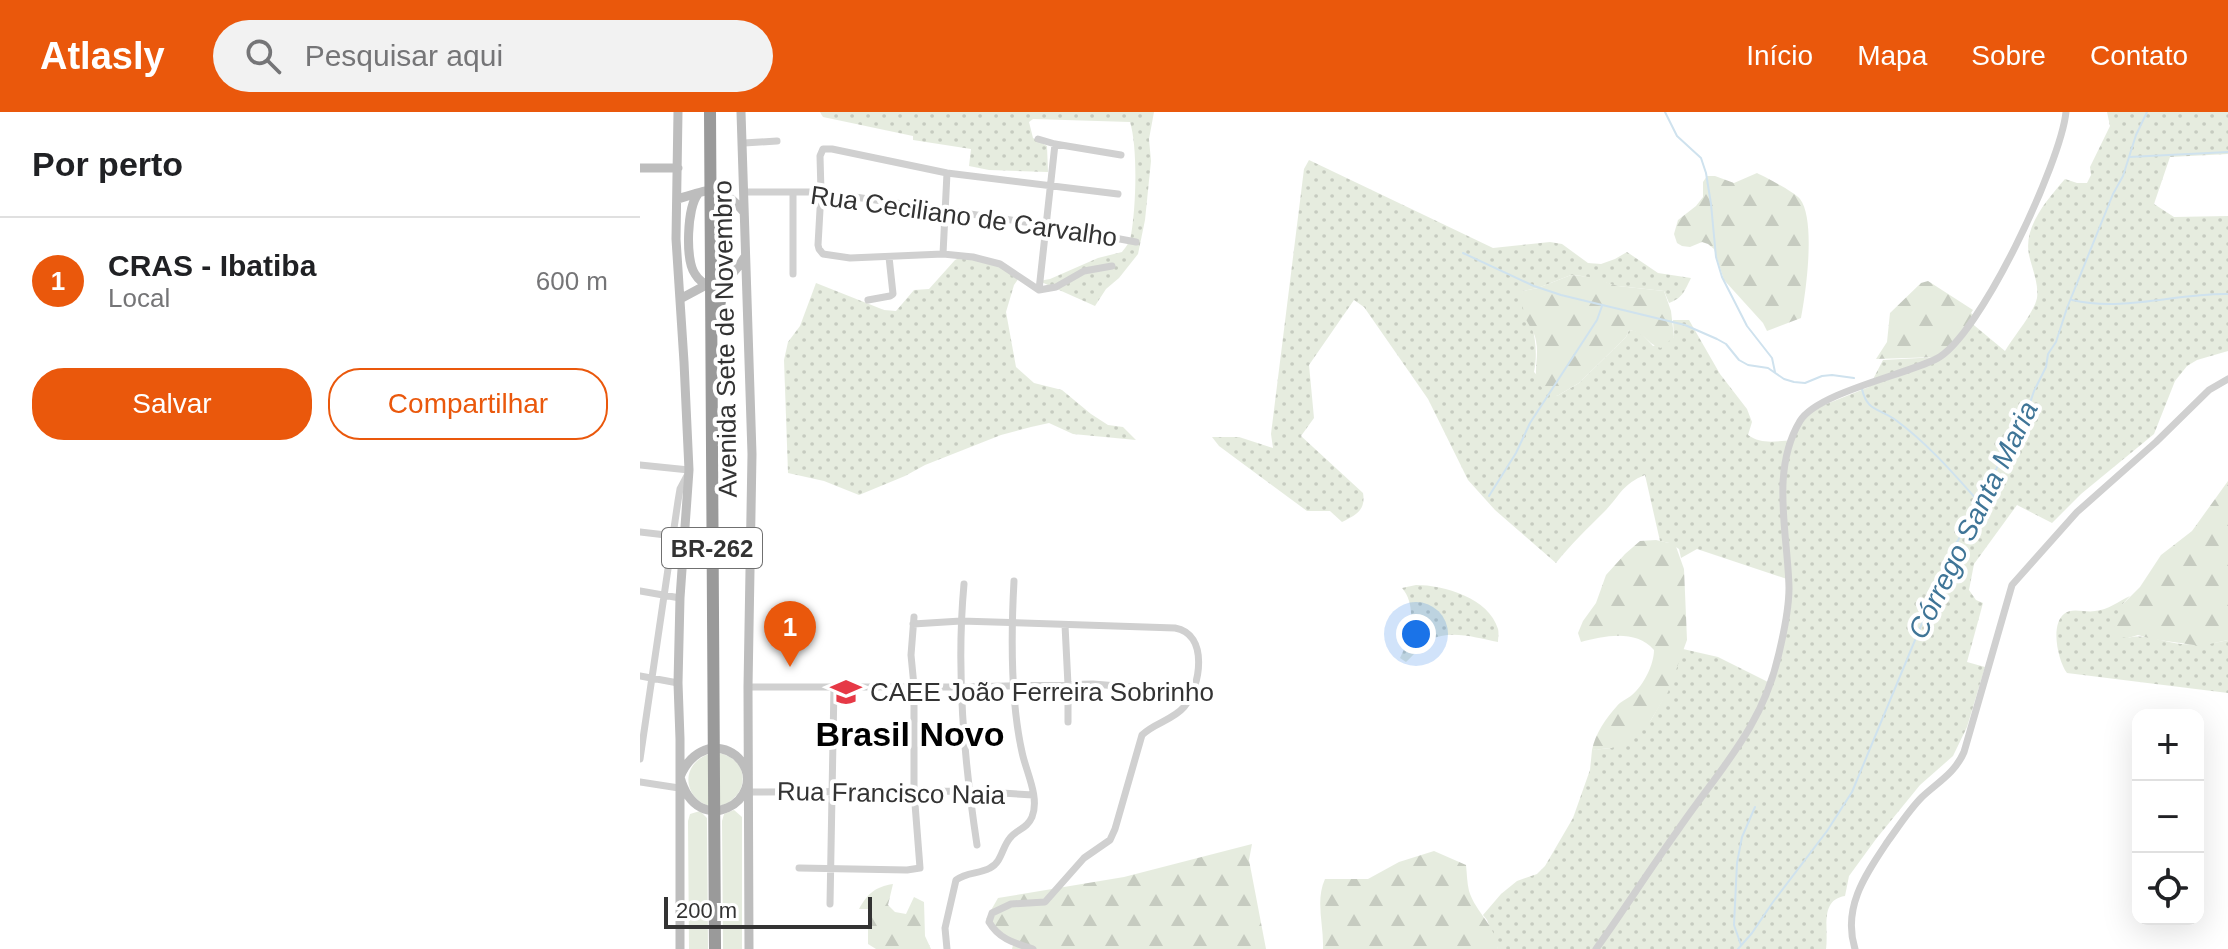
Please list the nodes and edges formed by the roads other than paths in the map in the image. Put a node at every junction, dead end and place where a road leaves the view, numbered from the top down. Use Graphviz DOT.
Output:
graph roads {
  1 [pos="678,112"];
  2 [pos="710,112"];
  3 [pos="741,112"];
  4 [pos="2066,112"];
  5 [pos="1038,139"];
  6 [pos="777,141"];
  7 [pos="744,143"];
  8 [pos="1055,144"];
  9 [pos="1121,155"];
  10 [pos="640,168"];
  11 [pos="678,168"];
  12 [pos="947,173"];
  13 [pos="1051,185"];
  14 [pos="704,192"];
  15 [pos="744,192"];
  16 [pos="793,192"];
  17 [pos="821,192"];
  18 [pos="1118,194"];
  19 [pos="677,199"];
  20 [pos="743,211"];
  21 [pos="944,211"];
  22 [pos="1045,225"];
  23 [pos="1136,242"];
  24 [pos="943,254"];
  25 [pos="744,257"];
  26 [pos="889,257"];
  27 [pos="1112,266"];
  28 [pos="793,274"];
  29 [pos="729,277"];
  30 [pos="709,285"];
  31 [pos="1039,290"];
  32 [pos="680,299"];
  33 [pos="868,300"];
  34 [pos="711,348"];
  35 [pos="2228,379"];
  36 [pos="640,465"];
  37 [pos="689,471"];
  38 [pos="640,532"];
  39 [pos="678,537"];
  40 [pos="1014,581"];
  41 [pos="964,584"];
  42 [pos="640,591"];
  43 [pos="665,595"];
  44 [pos="680,598"];
  45 [pos="961,621"];
  46 [pos="1012,622"];
  47 [pos="1065,625"];
  48 [pos="640,676"];
  49 [pos="653,678"];
  50 [pos="678,683"];
  51 [pos="1013,685"];
  52 [pos="1068,685"];
  53 [pos="834,686"];
  54 [pos="914,686"];
  55 [pos="748,687"];
  56 [pos="961,687"];
  57 [pos="1190,697"];
  58 [pos="1068,722"];
  59 [pos="748,731"];
  60 [pos="680,739"];
  61 [pos="719,749"];
  62 [pos="698,753"];
  63 [pos="640,759"];
  64 [pos="748,780"];
  65 [pos="640,782"];
  66 [pos="680,782"];
  67 [pos="834,791"];
  68 [pos="914,791"];
  69 [pos="969,791"];
  70 [pos="748,792"];
  71 [pos="1033,795"];
  72 [pos="697,805"];
  73 [pos="731,805"];
  74 [pos="714,812"];
  75 [pos="748,815"];
  76 [pos="679,822"];
  77 [pos="977,845"];
  78 [pos="799,868"];
  79 [pos="831,868"];
  80 [pos="830,904"];
  81 [pos="680,949"];
  82 [pos="715,949"];
  83 [pos="749,949"];
  84 [pos="947,949"];
  85 [pos="1033,949"];
  86 [pos="1596,949"];
  87 [pos="1855,949"];
  1 -- 11 [label="street"];
  2 -- 14 [label="highway, BR-262"];
  3 -- 7 [label="street, Avenida Sete de Novembro"];
  4 -- 86 [label="street"];
  5 -- 8 [label="street"];
  6 -- 7 [label="street"];
  7 -- 15 [label="street, Avenida Sete de Novembro"];
  8 -- 9 [label="street"];
  8 -- 13 [label="street"];
  10 -- 11 [label="street"];
  11 -- 19 [label="street"];
  12 -- 13 [label="street"];
  12 -- 17 [label="street"];
  12 -- 21 [label="street"];
  13 -- 18 [label="street"];
  13 -- 22 [label="street"];
  14 -- 19 [label="street"];
  14 -- 20 [label="street"];
  14 -- 30 [label="highway, BR-262"];
  14 -- 30 [label="street"];
  15 -- 16 [label="street, Rua Ceciliano de Carvalho"];
  15 -- 20 [label="street, Avenida Sete de Novembro"];
  16 -- 17 [label="street, Rua Ceciliano de Carvalho"];
  16 -- 28 [label="street"];
  17 -- 21 [label="street, Rua Ceciliano de Carvalho"];
  17 -- 26 [label="street"];
  19 -- 32 [label="street"];
  20 -- 25 [label="street, Avenida Sete de Novembro"];
  21 -- 22 [label="street, Rua Ceciliano de Carvalho"];
  21 -- 24 [label="street"];
  22 -- 23 [label="street, Rua Ceciliano de Carvalho"];
  22 -- 31 [label="street"];
  24 -- 26 [label="street"];
  24 -- 31 [label="street"];
  25 -- 29 [label="street"];
  25 -- 55 [label="street, Avenida Sete de Novembro"];
  26 -- 33 [label="street"];
  27 -- 31 [label="street"];
  29 -- 30 [label="street"];
  29 -- 34 [label="highway"];
  30 -- 32 [label="street"];
  30 -- 34 [label="highway, BR-262"];
  32 -- 37 [label="street"];
  34 -- 61 [label="highway, BR-262"];
  35 -- 87 [label="street"];
  36 -- 37 [label="street"];
  37 -- 39 [label="street"];
  38 -- 39 [label="street"];
  39 -- 43 [label="street"];
  39 -- 44 [label="street"];
  40 -- 46 [label="street"];
  41 -- 45 [label="street"];
  42 -- 43 [label="street"];
  43 -- 44 [label="street"];
  43 -- 49 [label="street"];
  44 -- 50 [label="street"];
  45 -- 46 [label="street"];
  45 -- 54 [label="street"];
  45 -- 56 [label="street"];
  46 -- 47 [label="street"];
  46 -- 51 [label="street"];
  47 -- 52 [label="street"];
  47 -- 57 [label="street"];
  48 -- 49 [label="street"];
  49 -- 50 [label="street"];
  49 -- 63 [label="street"];
  50 -- 60 [label="street"];
  51 -- 52 [label="street"];
  51 -- 56 [label="street"];
  51 -- 71 [label="street"];
  52 -- 57 [label="street"];
  52 -- 58 [label="street"];
  53 -- 54 [label="street"];
  53 -- 55 [label="street"];
  53 -- 67 [label="street"];
  54 -- 56 [label="street"];
  54 -- 68 [label="street"];
  55 -- 59 [label="street, Avenida Sete de Novembro"];
  56 -- 69 [label="street"];
  57 -- 85 [label="street"];
  59 -- 61 [label="street"];
  59 -- 64 [label="street, Avenida Sete de Novembro"];
  60 -- 62 [label="street"];
  60 -- 66 [label="street"];
  61 -- 62 [label="street"];
  61 -- 64 [label="street"];
  61 -- 74 [label="highway, BR-262"];
  62 -- 66 [label="street"];
  64 -- 70 [label="street, Avenida Sete de Novembro"];
  64 -- 73 [label="street"];
  65 -- 66 [label="street"];
  66 -- 72 [label="street"];
  66 -- 76 [label="street"];
  67 -- 68 [label="street, Rua Francisco Naia"];
  67 -- 70 [label="street, Rua Francisco Naia"];
  67 -- 79 [label="street"];
  68 -- 69 [label="street, Rua Francisco Naia"];
  68 -- 79 [label="street"];
  69 -- 71 [label="street, Rua Francisco Naia"];
  69 -- 77 [label="street"];
  70 -- 75 [label="street, Avenida Sete de Novembro"];
  71 -- 84 [label="street"];
  72 -- 74 [label="street"];
  72 -- 76 [label="street"];
  73 -- 74 [label="street"];
  73 -- 75 [label="street"];
  74 -- 82 [label="highway, BR-262"];
  75 -- 83 [label="street, Avenida Sete de Novembro"];
  76 -- 81 [label="street"];
  78 -- 79 [label="street"];
  79 -- 80 [label="street"];
}
